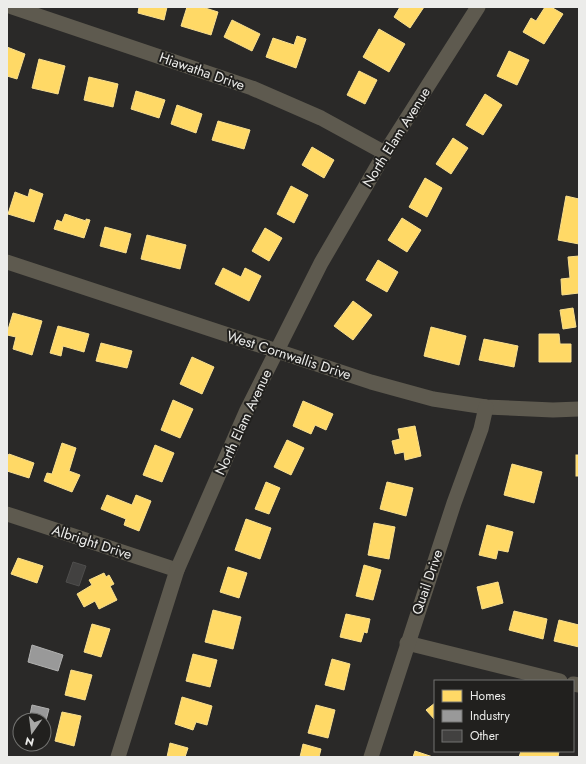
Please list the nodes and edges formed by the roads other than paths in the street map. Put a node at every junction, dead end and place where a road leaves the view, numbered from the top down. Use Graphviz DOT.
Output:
graph roads {
  1 [pos="12,7"];
  2 [pos="478,7"];
  3 [pos="385,153"];
  4 [pos="7,262"];
  5 [pos="276,351"];
  6 [pos="486,407"];
  7 [pos="579,409"];
  8 [pos="7,514"];
  9 [pos="178,570"];
  10 [pos="407,643"];
  11 [pos="556,680"];
  12 [pos="118,757"];
  13 [pos="371,757"];
  1 -- 3 [label="street, Hiawatha Drive"];
  2 -- 3 [label="street, North Elam Avenue"];
  3 -- 5 [label="street, North Elam Avenue"];
  4 -- 5 [label="street, West Cornwallis Drive"];
  5 -- 6 [label="street, West Cornwallis Drive"];
  5 -- 9 [label="street, North Elam Avenue"];
  6 -- 7 [label="street, West Cornwallis Drive"];
  6 -- 10 [label="street, Quail Drive"];
  8 -- 9 [label="street, Albright Drive"];
  9 -- 12 [label="street, North Elam Avenue"];
  10 -- 11 [label="street"];
  10 -- 13 [label="street, Quail Drive"];
}
